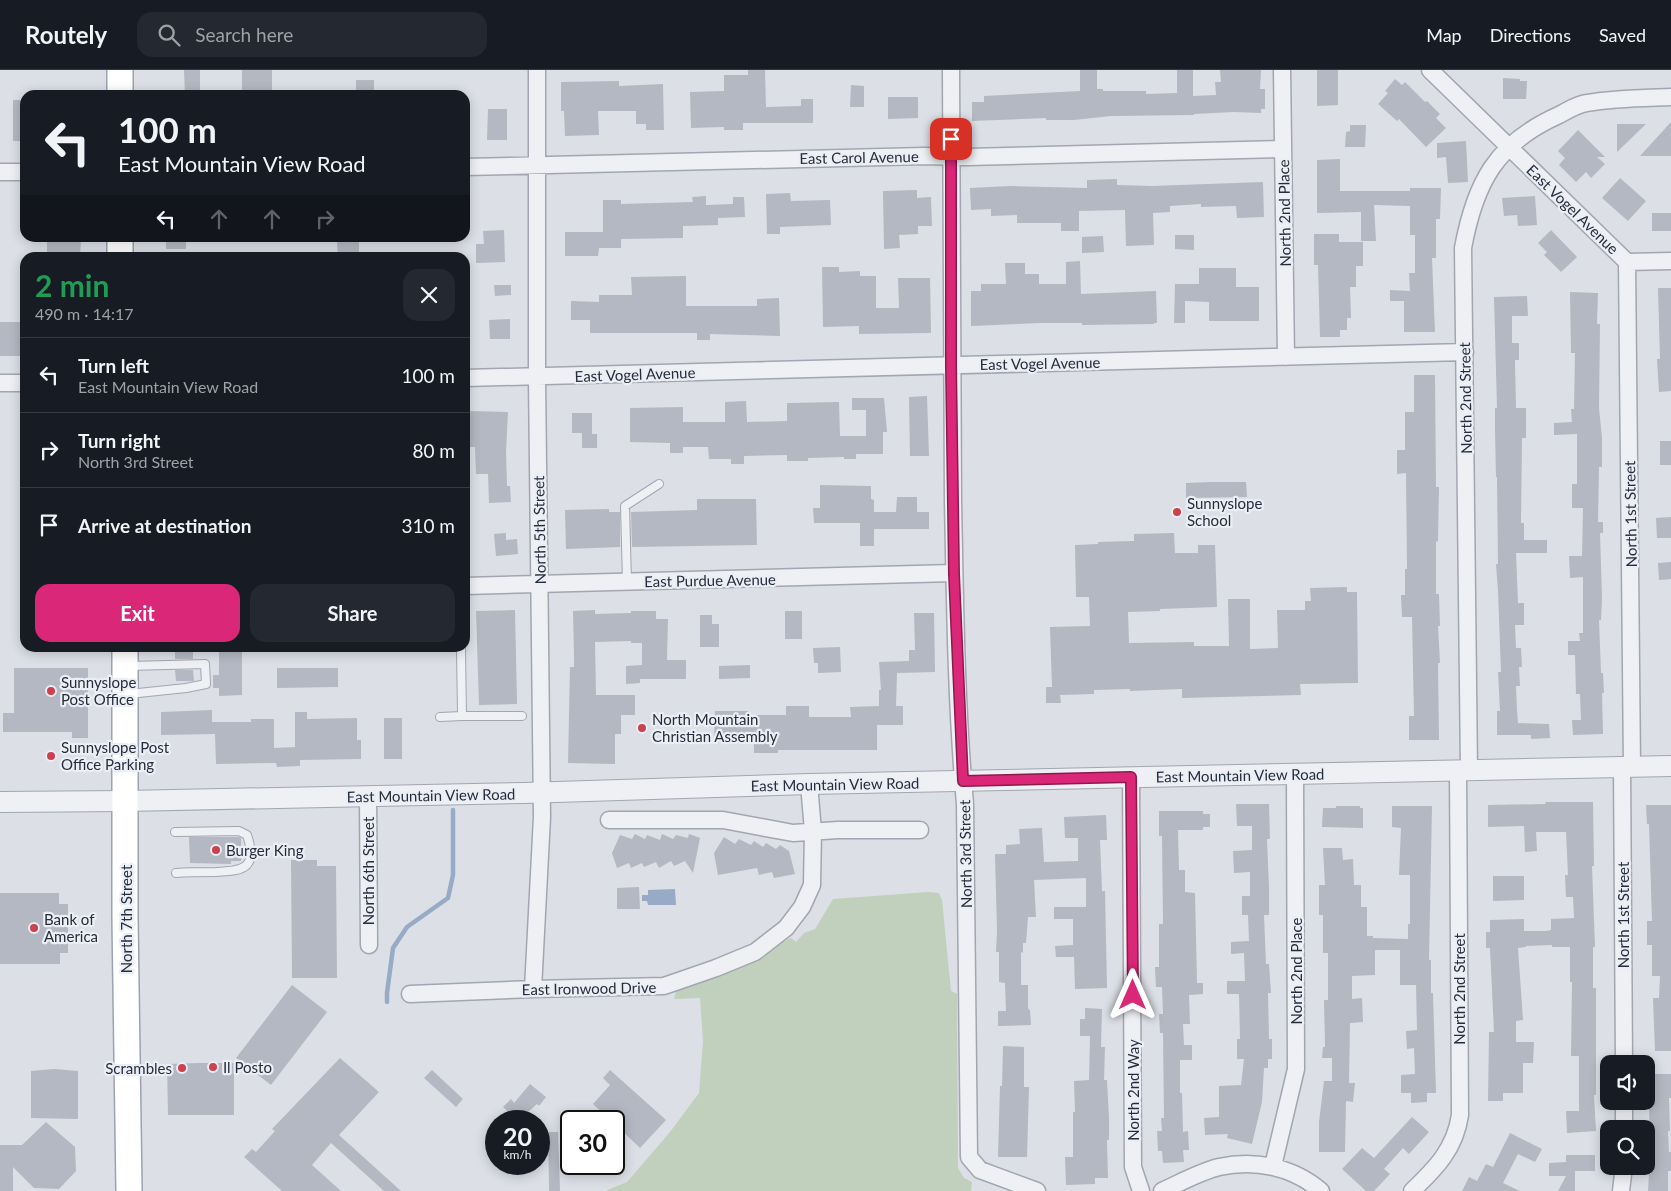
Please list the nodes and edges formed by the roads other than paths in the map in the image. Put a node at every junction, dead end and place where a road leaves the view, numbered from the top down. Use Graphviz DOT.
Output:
graph roads {
  1 [pos="120,70"];
  2 [pos="537,70"];
  3 [pos="951,70"];
  4 [pos="1282,70"];
  5 [pos="1430,70"];
  6 [pos="120,90"];
  7 [pos="1671,97"];
  8 [pos="1509,146"];
  9 [pos="1283,149"];
  10 [pos="951,157"];
  11 [pos="538,165"];
  12 [pos="470,167"];
  13 [pos="0,172"];
  14 [pos="20,172"];
  15 [pos="1671,261"];
  16 [pos="1627,262"];
  17 [pos="1464,352"];
  18 [pos="1286,356"];
  19 [pos="951,365"];
  20 [pos="537,377"];
  21 [pos="470,378"];
  22 [pos="0,383"];
  23 [pos="20,383"];
  24 [pos="659,484"];
  25 [pos="954,574"];
  26 [pos="627,582"];
  27 [pos="540,584"];
  28 [pos="470,586"];
  29 [pos="461,652"];
  30 [pos="127,653"];
  31 [pos="125,694"];
  32 [pos="462,716"];
  33 [pos="522,716"];
  34 [pos="440,717"];
  35 [pos="1671,766"];
  36 [pos="1627,767"];
  37 [pos="1463,770"];
  38 [pos="1295,774"];
  39 [pos="1131,777"];
  40 [pos="963,781"];
  41 [pos="809,784"];
  42 [pos="542,792"];
  43 [pos="368,796"];
  44 [pos="125,801"];
  45 [pos="0,802"];
  46 [pos="608,820"];
  47 [pos="920,830"];
  48 [pos="175,832"];
  49 [pos="813,832"];
  50 [pos="176,873"];
  51 [pos="369,945"];
  52 [pos="533,989"];
  53 [pos="410,994"];
  54 [pos="1624,1055"];
  55 [pos="1273,1166"];
  56 [pos="1623,1175"];
  57 [pos="129,1191"];
  58 [pos="1037,1191"];
  59 [pos="1140,1191"];
  60 [pos="1162,1191"];
  61 [pos="1321,1191"];
  62 [pos="1412,1191"];
  63 [pos="1621,1191"];
  1 -- 6 [label="main road"];
  2 -- 11 [label="street, North 5th Street"];
  3 -- 10 [label="street, North 3rd Street"];
  4 -- 9 [label="street, North 2nd Place"];
  5 -- 8 [label="street"];
  7 -- 8 [label="street"];
  8 -- 16 [label="street, East Vogel Avenue"];
  8 -- 17 [label="street, North 2nd Street"];
  9 -- 10 [label="street, East Carol Avenue"];
  9 -- 18 [label="street, North 2nd Place"];
  10 -- 11 [label="street, East Carol Avenue"];
  10 -- 19 [label="street, North 3rd Street"];
  11 -- 12 [label="street, East Carol Avenue"];
  11 -- 20 [label="street, North 5th Street"];
  13 -- 14 [label="street"];
  15 -- 16 [label="street, East Vogel Avenue"];
  16 -- 36 [label="street, North 1st Street"];
  17 -- 18 [label="street, East Vogel Avenue"];
  17 -- 37 [label="street, North 2nd Street"];
  18 -- 19 [label="street, East Vogel Avenue"];
  19 -- 20 [label="street, East Vogel Avenue"];
  19 -- 25 [label="street, North 3rd Street"];
  20 -- 21 [label="street, East Vogel Avenue"];
  20 -- 27 [label="street, North 5th Street"];
  22 -- 23 [label="street"];
  24 -- 26 [label="lane"];
  25 -- 26 [label="street, East Purdue Avenue"];
  25 -- 40 [label="street, North 3rd Street"];
  26 -- 27 [label="street, East Purdue Avenue"];
  27 -- 28 [label="street, East Purdue Avenue"];
  27 -- 42 [label="street, North 5th Street"];
  29 -- 32 [label="lane"];
  30 -- 31 [label="main road, North 7th Street"];
  30 -- 31 [label="lane"];
  31 -- 44 [label="main road, North 7th Street"];
  32 -- 33 [label="lane"];
  32 -- 34 [label="lane"];
  35 -- 36 [label="street, East Mountain View Road"];
  36 -- 37 [label="street, East Mountain View Road"];
  36 -- 54 [label="street, North 1st Street"];
  37 -- 38 [label="street, East Mountain View Road"];
  37 -- 62 [label="street, North 2nd Street"];
  38 -- 39 [label="street, East Mountain View Road"];
  38 -- 55 [label="street, North 2nd Place"];
  39 -- 40 [label="street, East Mountain View Road"];
  39 -- 59 [label="street, North 2nd Way"];
  40 -- 41 [label="street, East Mountain View Road"];
  40 -- 58 [label="street, North 3rd Street"];
  41 -- 42 [label="street, East Mountain View Road"];
  41 -- 49 [label="street, East Ironwood Drive"];
  42 -- 43 [label="street, East Mountain View Road"];
  42 -- 52 [label="street, North 5th Street"];
  43 -- 44 [label="street, East Mountain View Road"];
  43 -- 51 [label="street, North 6th Street"];
  44 -- 45 [label="street, East Mountain View Road"];
  44 -- 57 [label="main road, North 7th Street"];
  46 -- 49 [label="street"];
  47 -- 49 [label="street"];
  48 -- 50 [label="lane"];
  49 -- 52 [label="street, East Ironwood Drive"];
  52 -- 53 [label="street, East Ironwood Drive"];
  55 -- 60 [label="street"];
  55 -- 61 [label="street"];
  56 -- 63 [label="street"];
}
